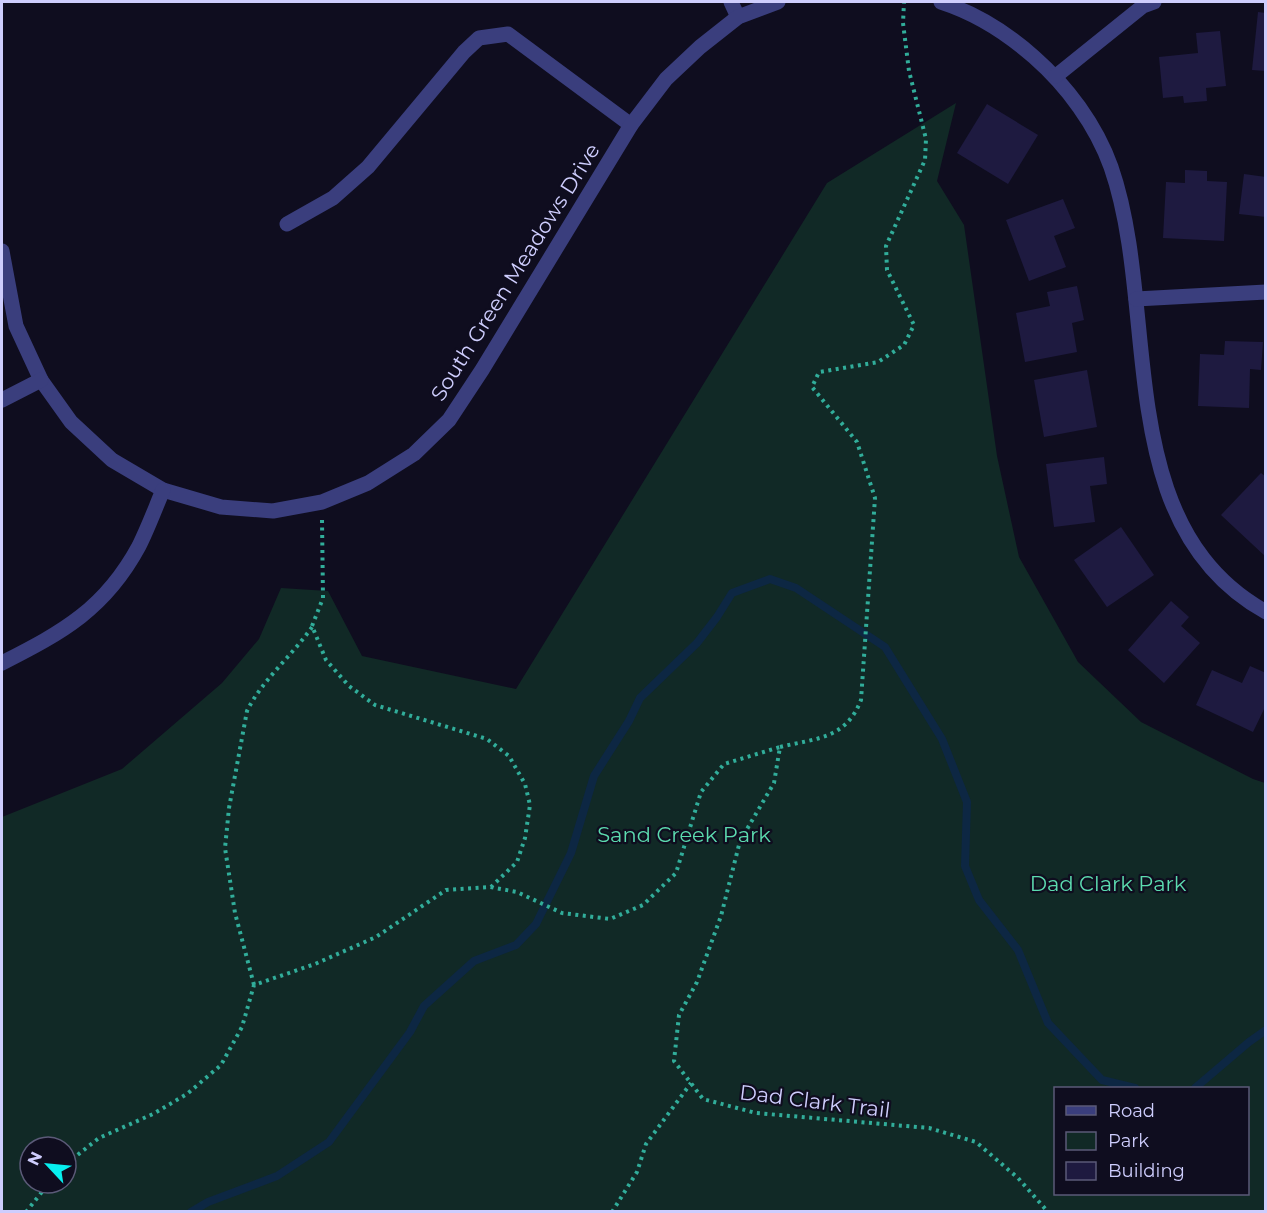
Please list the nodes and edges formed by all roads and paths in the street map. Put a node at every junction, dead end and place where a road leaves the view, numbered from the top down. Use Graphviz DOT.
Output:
graph roads {
  1 [pos="731,2"];
  2 [pos="778,2"];
  3 [pos="904,2"];
  4 [pos="941,2"];
  5 [pos="1154,2"];
  6 [pos="738,17"];
  7 [pos="1056,76"];
  8 [pos="631,125"];
  9 [pos="287,224"];
  10 [pos="2,251"];
  11 [pos="1266,292"];
  12 [pos="1136,298"];
  13 [pos="41,380"];
  14 [pos="2,400"];
  15 [pos="163,490"];
  16 [pos="322,502"];
  17 [pos="1266,612"];
  18 [pos="312,626"];
  19 [pos="2,663"];
  20 [pos="780,747"];
  21 [pos="490,887"];
  22 [pos="254,985"];
  23 [pos="691,1083"];
  24 [pos="78,1155"];
  25 [pos="39,1195"];
  26 [pos="26,1212"];
  27 [pos="612,1212"];
  28 [pos="1048,1212"];
  1 -- 6 [label="street"];
  2 -- 6 [label="street, South Green Meadows Drive"];
  3 -- 20 [label="path"];
  4 -- 7 [label="street"];
  5 -- 7 [label="street"];
  6 -- 8 [label="street, South Green Meadows Drive"];
  7 -- 12 [label="street"];
  8 -- 9 [label="street"];
  8 -- 16 [label="street, South Green Meadows Drive"];
  10 -- 13 [label="street, South Green Meadows Drive"];
  11 -- 12 [label="street"];
  12 -- 17 [label="street"];
  13 -- 14 [label="street"];
  13 -- 15 [label="street, South Green Meadows Drive"];
  15 -- 16 [label="street, South Green Meadows Drive"];
  15 -- 19 [label="street"];
  16 -- 18 [label="path"];
  18 -- 21 [label="path"];
  18 -- 22 [label="path"];
  20 -- 21 [label="path"];
  20 -- 23 [label="path, Dad Clark Trail"];
  21 -- 22 [label="path"];
  22 -- 24 [label="path"];
  23 -- 27 [label="path"];
  23 -- 28 [label="path, Dad Clark Trail"];
  25 -- 26 [label="path"];
}
